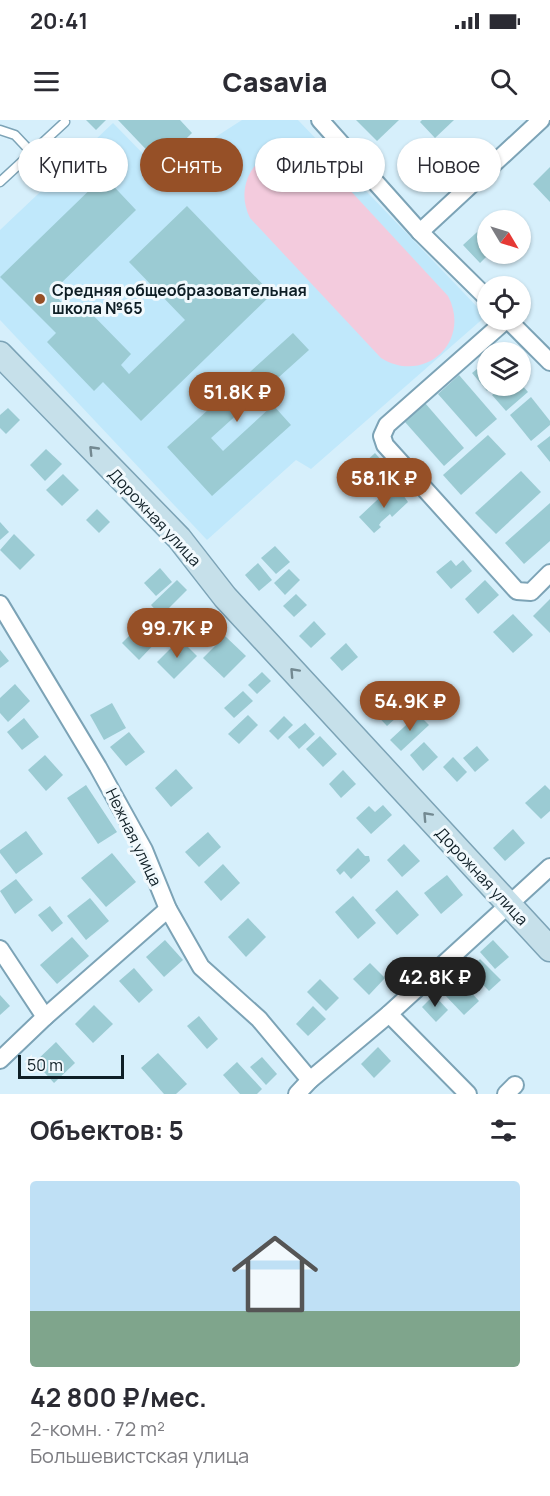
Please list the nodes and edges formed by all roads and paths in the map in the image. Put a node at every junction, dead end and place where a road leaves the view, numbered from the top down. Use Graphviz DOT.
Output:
graph roads {
  1 [pos="320,120"];
  2 [pos="542,120"];
  3 [pos="65,122"];
  4 [pos="0,130"];
  5 [pos="18,138"];
  6 [pos="48,138"];
  7 [pos="18,166"];
  8 [pos="0,182"];
  9 [pos="420,232"];
  10 [pos="477,288"];
  11 [pos="496,330"];
  12 [pos="518,330"];
  13 [pos="0,354"];
  14 [pos="548,357"];
  15 [pos="550,573"];
  16 [pos="0,604"];
  17 [pos="550,867"];
  18 [pos="509,905"];
  19 [pos="168,909"];
  20 [pos="0,949"];
  21 [pos="550,949"];
  22 [pos="389,1014"];
  23 [pos="45,1017"];
  24 [pos="0,1060"];
  25 [pos="310,1080"];
  26 [pos="297,1094"];
  27 [pos="468,1094"];
  1 -- 9 [label="street"];
  2 -- 9 [label="street"];
  3 -- 6 [label="lane"];
  4 -- 5 [label="lane"];
  7 -- 8 [label="lane"];
  9 -- 10 [label="street"];
  11 -- 15 [label="street"];
  12 -- 14 [label="street"];
  18 -- 13 [label="street, Дорожная улица, one-way"];
  16 -- 19 [label="street, Нежная улица"];
  17 -- 18 [label="street"];
  18 -- 21 [label="street, Дорожная улица"];
  18 -- 22 [label="street"];
  19 -- 23 [label="street"];
  19 -- 25 [label="street, Нежная улица"];
  20 -- 23 [label="street"];
  22 -- 25 [label="street"];
  22 -- 27 [label="street"];
  23 -- 24 [label="street"];
  25 -- 26 [label="street"];
}
